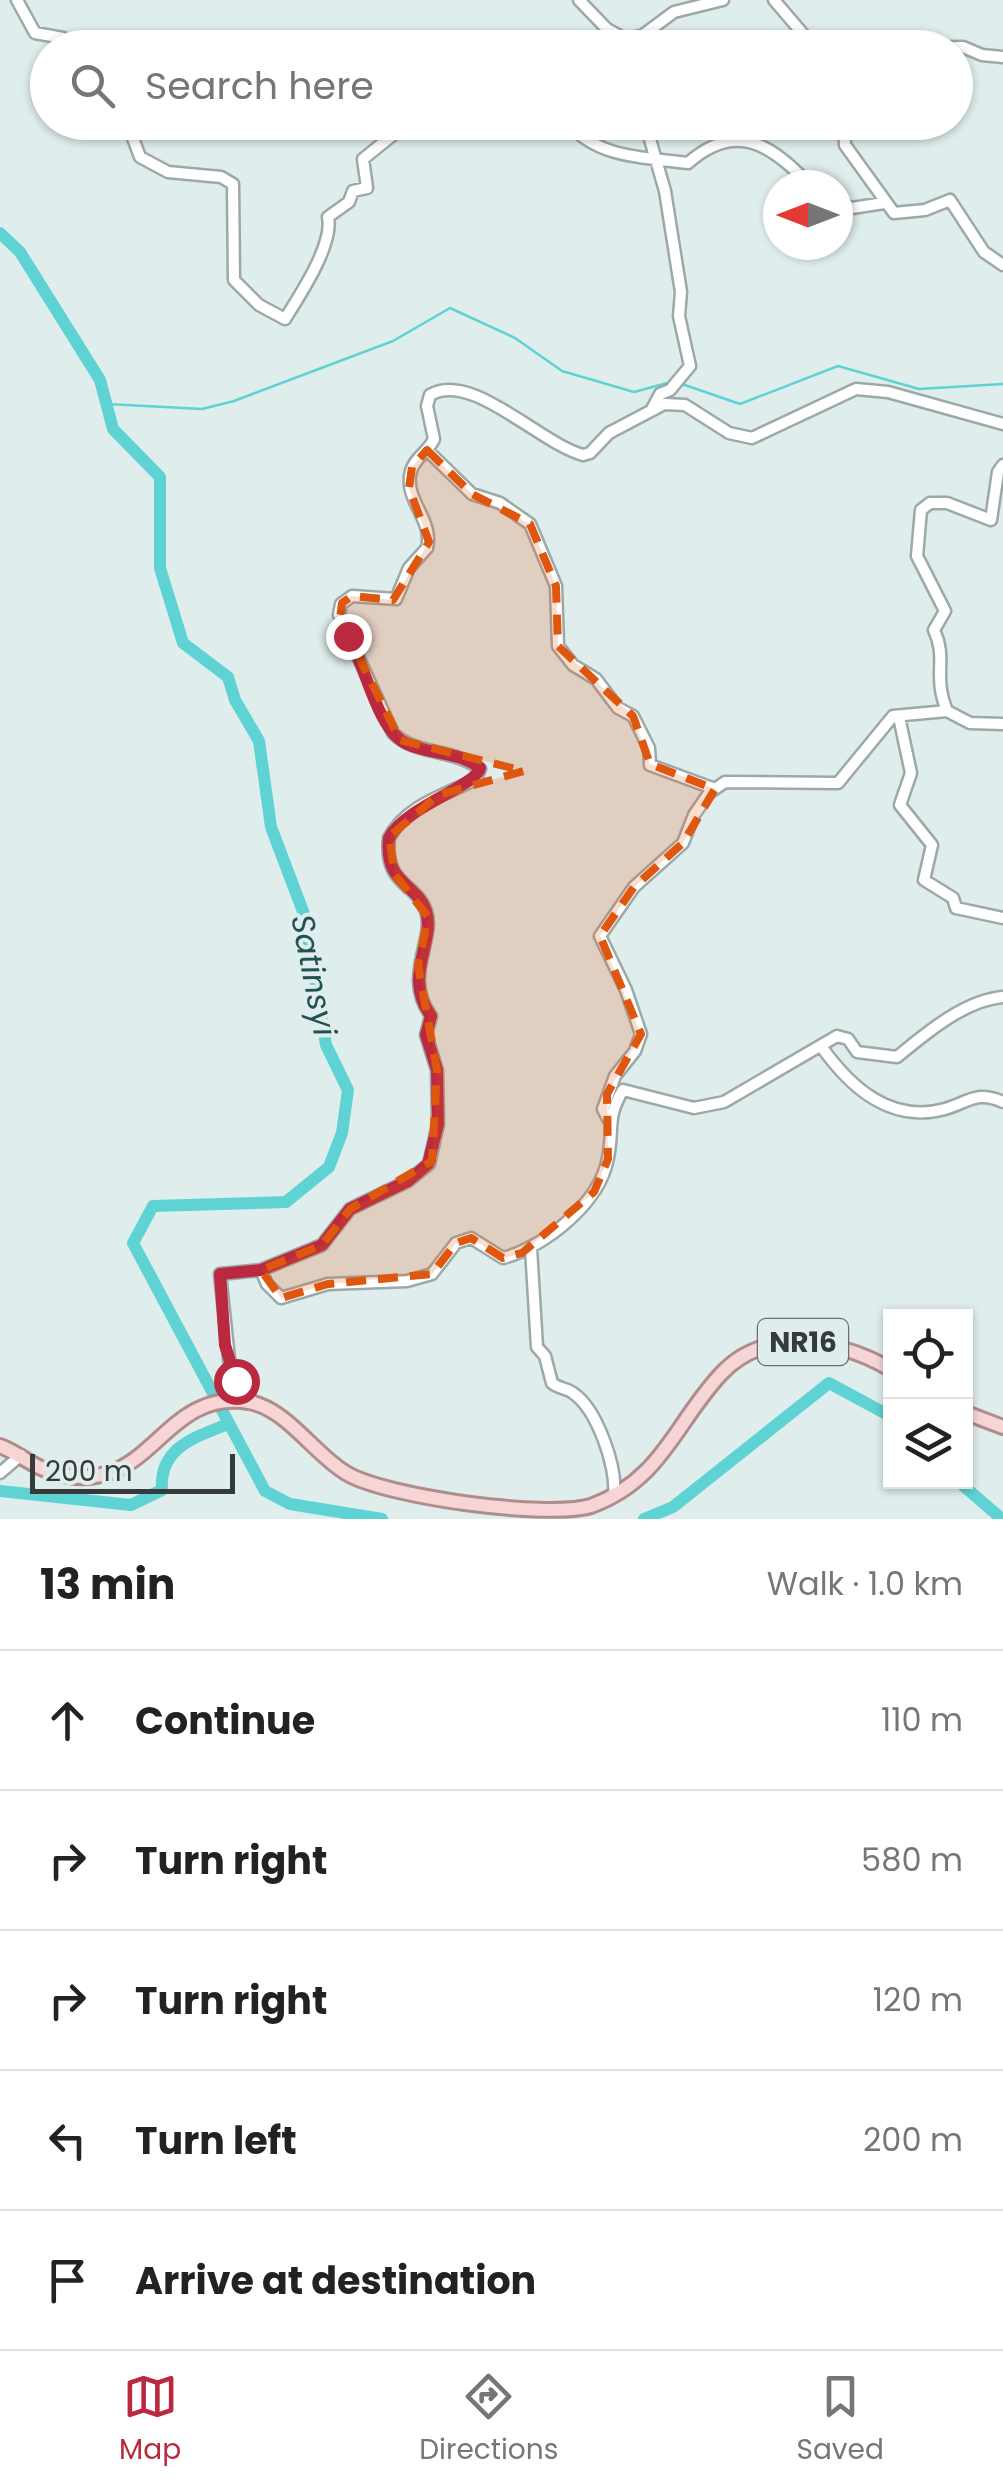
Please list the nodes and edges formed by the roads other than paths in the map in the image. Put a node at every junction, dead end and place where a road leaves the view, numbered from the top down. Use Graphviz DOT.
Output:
graph roads {
  1 [pos="17,0"];
  2 [pos="578,0"];
  3 [pos="724,0"];
  4 [pos="774,0"];
  5 [pos="33,30"];
  6 [pos="607,30"];
  7 [pos="650,30"];
  8 [pos="800,30"];
  9 [pos="973,50"];
  10 [pos="1003,57"];
  11 [pos="134,140"];
  12 [pos="387,140"];
  13 [pos="582,140"];
  14 [pos="649,140"];
  15 [pos="845,140"];
  16 [pos="653,159"];
  17 [pos="794,170"];
  18 [pos="884,202"];
  19 [pos="853,208"];
  20 [pos="1003,265"];
  21 [pos="652,410"];
  22 [pos="1003,424"];
  23 [pos="427,450"];
  24 [pos="1003,465"];
  25 [pos="946,711"];
  26 [pos="899,717"];
  27 [pos="1003,724"];
  28 [pos="715,789"];
  29 [pos="1003,918"];
  30 [pos="1003,997"];
  31 [pos="821,1046"];
  32 [pos="1003,1102"];
  33 [pos="609,1121"];
  34 [pos="531,1248"];
  35 [pos="261,1270"];
  36 [pos="883,1366"];
  37 [pos="253,1402"];
  38 [pos="973,1415"];
  39 [pos="1003,1426"];
  40 [pos="0,1446"];
  41 [pos="21,1455"];
  42 [pos="0,1474"];
  43 [pos="614,1494"];
  1 -- 5 [label="street"];
  2 -- 6 [label="street"];
  3 -- 7 [label="street"];
  4 -- 8 [label="street"];
  9 -- 10 [label="street"];
  11 -- 12 [label="street"];
  13 -- 16 [label="street"];
  14 -- 16 [label="street"];
  15 -- 18 [label="street"];
  16 -- 17 [label="street"];
  16 -- 21 [label="street"];
  18 -- 19 [label="street"];
  18 -- 20 [label="street"];
  21 -- 22 [label="street"];
  21 -- 23 [label="street"];
  23 -- 28 [label="street"];
  23 -- 35 [label="street"];
  24 -- 25 [label="street"];
  25 -- 26 [label="street"];
  25 -- 27 [label="street"];
  26 -- 28 [label="street"];
  26 -- 29 [label="street"];
  28 -- 33 [label="street"];
  30 -- 31 [label="street"];
  31 -- 32 [label="street"];
  31 -- 33 [label="street"];
  33 -- 34 [label="street"];
  34 -- 35 [label="street"];
  34 -- 43 [label="street"];
  35 -- 37 [label="street"];
  36 -- 43 [label="main road, NR16"];
  37 -- 41 [label="main road"];
  37 -- 43 [label="main road, NR16"];
  38 -- 39 [label="main road"];
  40 -- 41 [label="main road"];
  41 -- 42 [label="street"];
}
